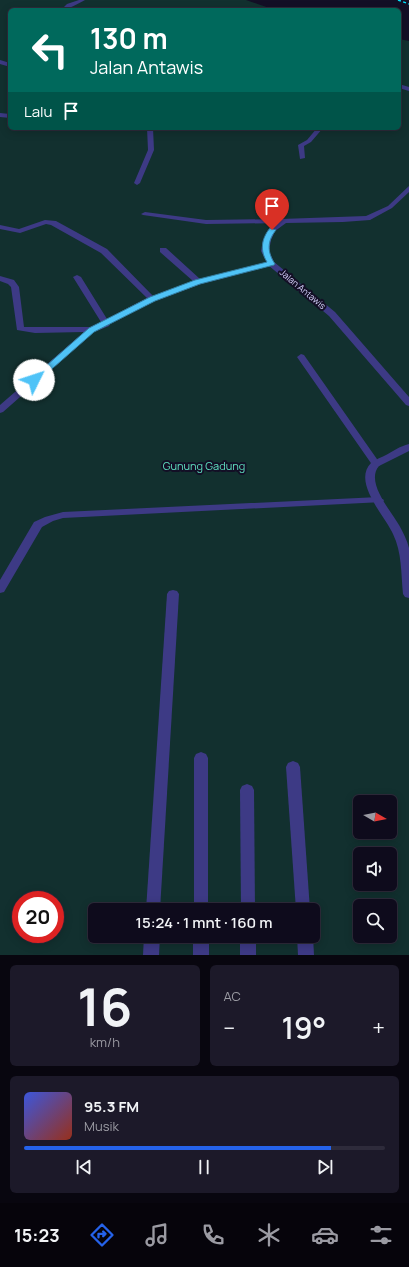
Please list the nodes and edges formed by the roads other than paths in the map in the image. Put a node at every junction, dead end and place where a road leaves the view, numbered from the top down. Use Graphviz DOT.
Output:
graph roads {
  1 [pos="83,0"];
  2 [pos="65,8"];
  3 [pos="150,130"];
  4 [pos="318,130"];
  5 [pos="302,158"];
  6 [pos="137,183"];
  7 [pos="409,188"];
  8 [pos="145,214"];
  9 [pos="284,221"];
  10 [pos="0,227"];
  11 [pos="163,250"];
  12 [pos="272,264"];
  13 [pos="76,277"];
  14 [pos="0,278"];
  15 [pos="198,282"];
  16 [pos="152,299"];
  17 [pos="106,324"];
  18 [pos="91,330"];
  19 [pos="301,357"];
  20 [pos="409,403"];
  21 [pos="0,410"];
  22 [pos="409,447"];
  23 [pos="376,464"];
  24 [pos="379,500"];
  25 [pos="0,589"];
  26 [pos="173,594"];
  27 [pos="409,594"];
  28 [pos="201,758"];
  29 [pos="293,766"];
  30 [pos="247,790"];
  31 [pos="154,903"];
  32 [pos="201,903"];
  33 [pos="248,903"];
  34 [pos="303,903"];
  35 [pos="152,943"];
  36 [pos="201,943"];
  37 [pos="248,943"];
  38 [pos="305,943"];
  39 [pos="151,955"];
  40 [pos="201,955"];
  41 [pos="248,955"];
  42 [pos="306,955"];
  1 -- 2 [label="street"];
  3 -- 6 [label="street"];
  4 -- 5 [label="street"];
  7 -- 9 [label="street"];
  8 -- 9 [label="street"];
  9 -- 12 [label="street, Jalan Antawis"];
  10 -- 16 [label="street"];
  11 -- 15 [label="street"];
  12 -- 15 [label="street"];
  12 -- 20 [label="street, Jalan Antawis"];
  13 -- 17 [label="street"];
  14 -- 18 [label="street"];
  15 -- 16 [label="street"];
  16 -- 17 [label="street"];
  17 -- 18 [label="street"];
  18 -- 21 [label="street"];
  19 -- 23 [label="street"];
  22 -- 23 [label="street"];
  23 -- 24 [label="street"];
  24 -- 25 [label="street"];
  24 -- 27 [label="street"];
  26 -- 31 [label="street"];
  28 -- 32 [label="street"];
  29 -- 34 [label="street"];
  30 -- 33 [label="street"];
  35 -- 39 [label="street"];
  36 -- 40 [label="street"];
  37 -- 41 [label="street"];
  38 -- 42 [label="street"];
}
